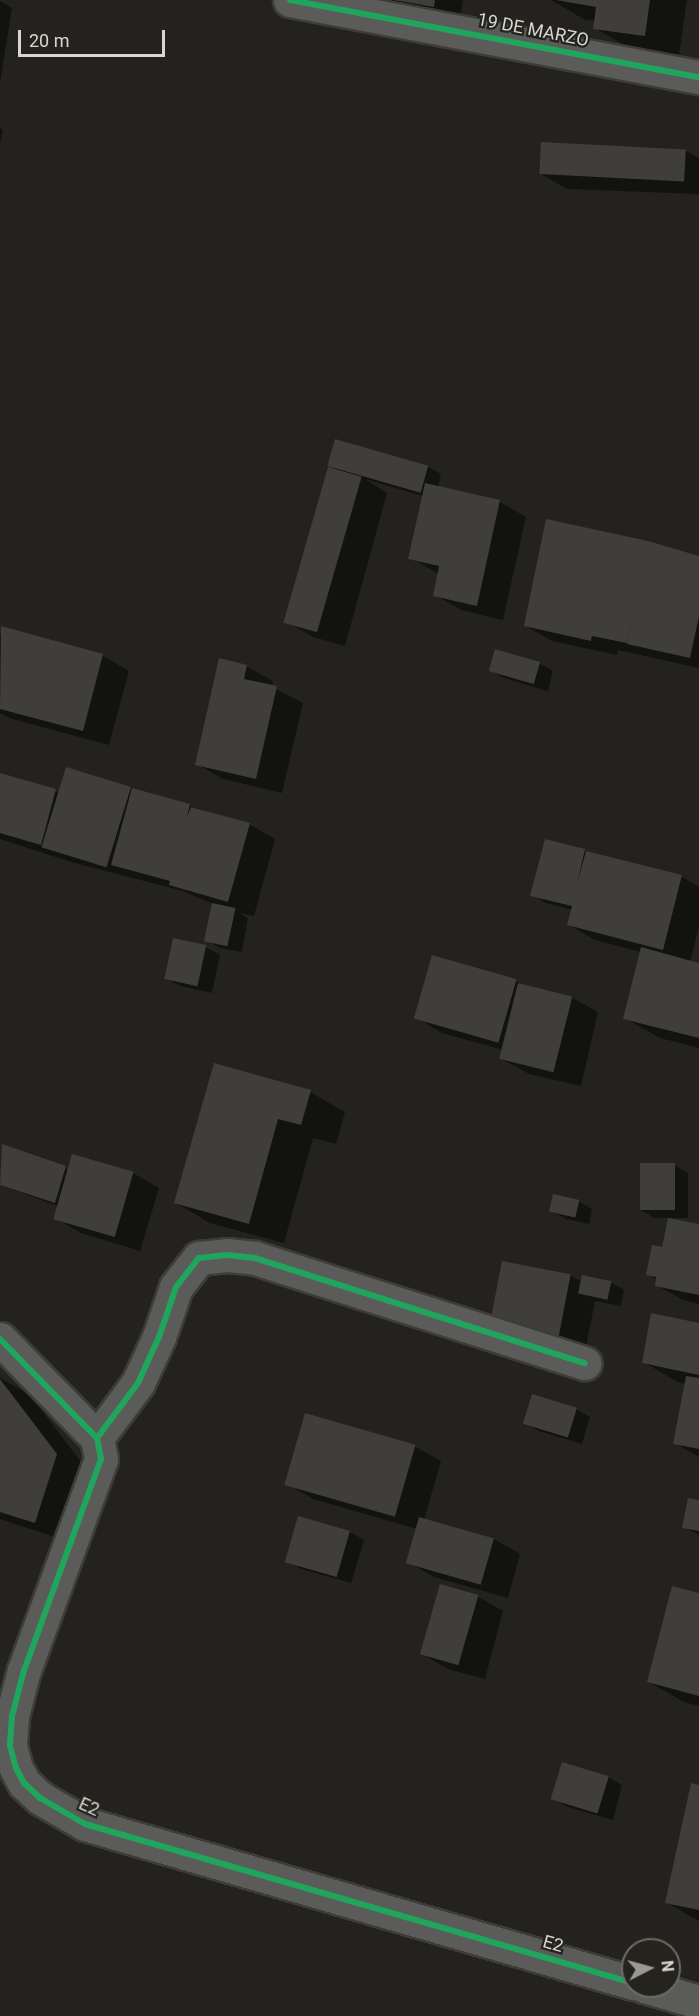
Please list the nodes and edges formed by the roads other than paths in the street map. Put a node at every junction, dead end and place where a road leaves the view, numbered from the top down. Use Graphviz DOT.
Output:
graph roads {
  1 [pos="290,0"];
  2 [pos="699,77"];
  3 [pos="0,1339"];
  4 [pos="585,1363"];
  5 [pos="97,1438"];
  6 [pos="621,1980"];
  7 [pos="681,1997"];
  8 [pos="699,2002"];
  1 -- 2 [label="street, 19 DE MARZO"];
  3 -- 5 [label="street"];
  4 -- 5 [label="street"];
  5 -- 6 [label="street, E2"];
  7 -- 8 [label="street"];
}
